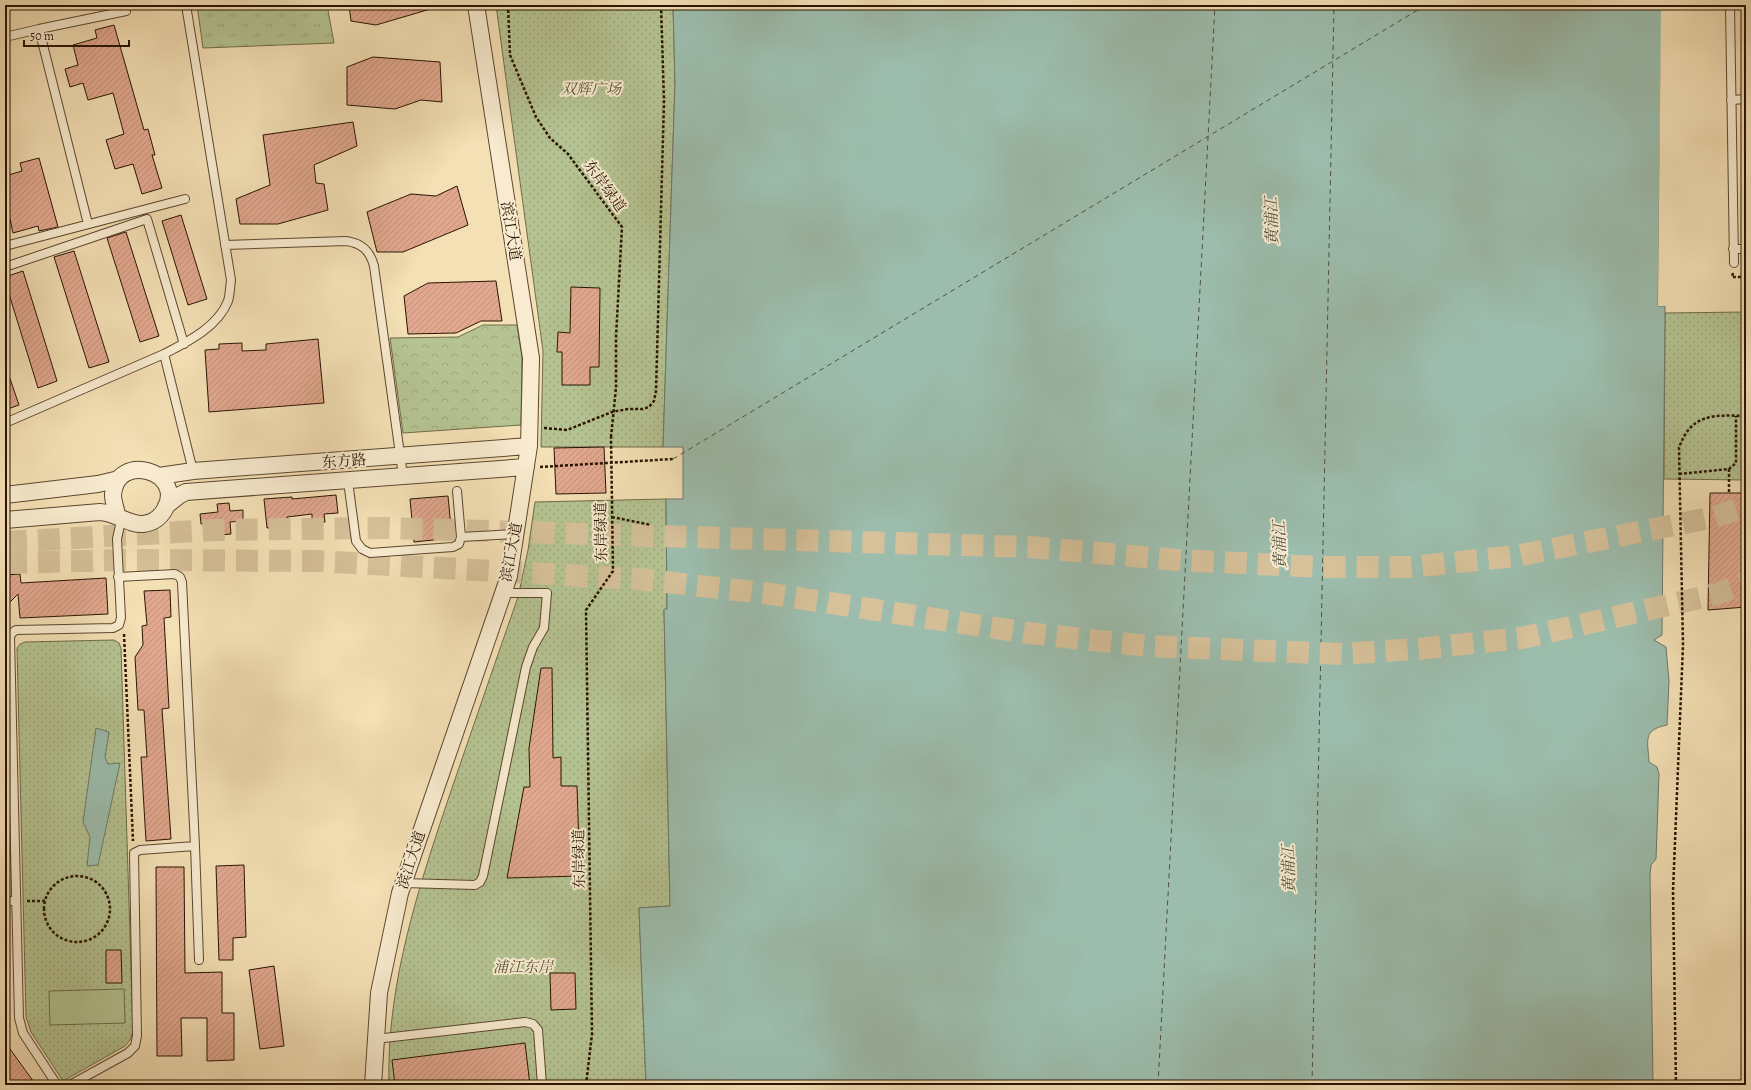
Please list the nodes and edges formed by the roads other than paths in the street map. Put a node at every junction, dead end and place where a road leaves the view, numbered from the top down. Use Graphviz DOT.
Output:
graph roads {
  1 [pos="186,5"];
  2 [pos="476,5"];
  3 [pos="1730,5"];
  4 [pos="126,11"];
  5 [pos="39,29"];
  6 [pos="5,37"];
  7 [pos="1746,99"];
  8 [pos="1731,100"];
  9 [pos="185,199"];
  10 [pos="88,224"];
  11 [pos="225,245"];
  12 [pos="5,246"];
  13 [pos="1733,249"];
  14 [pos="1746,249"];
  15 [pos="1734,263"];
  16 [pos="5,267"];
  17 [pos="184,344"];
  18 [pos="164,354"];
  19 [pos="5,423"];
  20 [pos="529,446"];
  21 [pos="400,456"];
  22 [pos="526,467"];
  23 [pos="193,471"];
  24 [pos="159,476"];
  25 [pos="403,476"];
  26 [pos="119,479"];
  27 [pos="348,481"];
  28 [pos="457,491"];
  29 [pos="5,495"];
  30 [pos="166,506"];
  31 [pos="122,518"];
  32 [pos="5,520"];
  33 [pos="515,534"];
  34 [pos="461,537"];
  35 [pos="118,577"];
  36 [pos="503,593"];
  37 [pos="195,846"];
  38 [pos="403,883"];
  39 [pos="5,901"];
  40 [pos="16,901"];
  41 [pos="199,960"];
  42 [pos="375,1039"];
  43 [pos="57,1085"];
  44 [pos="70,1085"];
  45 [pos="373,1085"];
  46 [pos="542,1085"];
  1 -- 11 [label="lane"];
  2 -- 20 [label="street, 滨江大道"];
  3 -- 8 [label="lane"];
  4 -- 5 [label="lane"];
  5 -- 6 [label="lane"];
  5 -- 10 [label="lane"];
  7 -- 8 [label="lane"];
  8 -- 13 [label="lane"];
  9 -- 10 [label="lane"];
  10 -- 12 [label="lane"];
  11 -- 17 [label="lane"];
  11 -- 21 [label="lane"];
  13 -- 14 [label="lane"];
  13 -- 15 [label="lane"];
  16 -- 17 [label="lane"];
  17 -- 18 [label="lane"];
  18 -- 19 [label="lane"];
  18 -- 23 [label="lane"];
  20 -- 21 [label="street, 东方路"];
  20 -- 22 [label="street, 滨江大道"];
  21 -- 23 [label="street, 东方路"];
  21 -- 25 [label="lane"];
  22 -- 25 [label="street, 东方路"];
  22 -- 33 [label="street, 滨江大道"];
  23 -- 24 [label="street, 东方路"];
  24 -- 26 [label="street, 东方路"];
  24 -- 30 [label="street"];
  25 -- 27 [label="street, 东方路"];
  26 -- 29 [label="street, 东方路"];
  26 -- 31 [label="street"];
  27 -- 30 [label="street, 东方路"];
  27 -- 34 [label="lane"];
  28 -- 34 [label="lane"];
  30 -- 31 [label="street, 东方路"];
  31 -- 32 [label="street, 东方路"];
  31 -- 35 [label="lane"];
  33 -- 34 [label="lane"];
  33 -- 36 [label="street, 滨江大道"];
  35 -- 37 [label="lane"];
  35 -- 40 [label="lane"];
  36 -- 38 [label="street, 滨江大道"];
  36 -- 38 [label="lane"];
  37 -- 41 [label="lane"];
  37 -- 44 [label="lane"];
  38 -- 42 [label="street, 滨江大道"];
  39 -- 40 [label="lane"];
  40 -- 43 [label="lane"];
  42 -- 45 [label="street, 滨江大道"];
  42 -- 46 [label="lane"];
}
